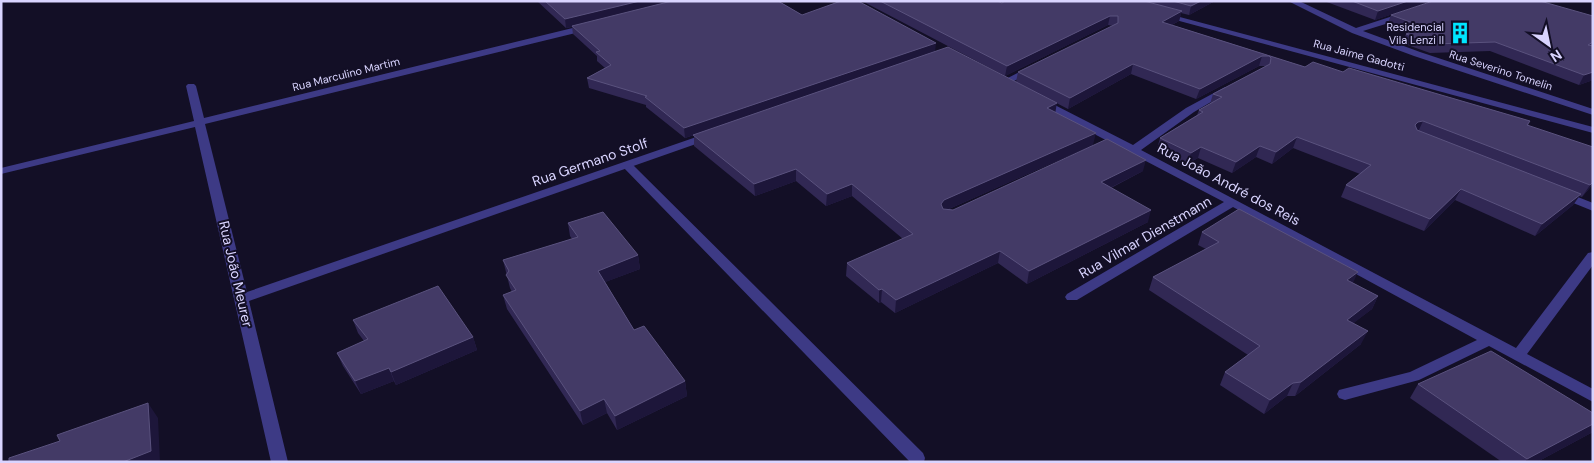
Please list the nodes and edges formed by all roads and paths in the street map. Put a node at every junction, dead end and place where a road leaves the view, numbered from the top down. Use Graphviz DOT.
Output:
graph roads {
  1 [pos="1292,1"];
  2 [pos="1150,10"];
  3 [pos="1410,13"];
  4 [pos="601,24"];
  5 [pos="1355,31"];
  6 [pos="1038,66"];
  7 [pos="1238,83"];
  8 [pos="191,86"];
  9 [pos="1593,112"];
  10 [pos="200,122"];
  11 [pos="1593,130"];
  12 [pos="718,133"];
  13 [pos="1115,140"];
  14 [pos="1097,148"];
  15 [pos="1133,150"];
  16 [pos="627,165"];
  17 [pos="1,171"];
  18 [pos="1546,189"];
  19 [pos="1233,202"];
  20 [pos="1593,207"];
  21 [pos="1593,256"];
  22 [pos="1072,297"];
  23 [pos="242,299"];
  24 [pos="1490,340"];
  25 [pos="1518,356"];
  26 [pos="1345,394"];
  27 [pos="1593,396"];
  28 [pos="917,458"];
  29 [pos="280,462"];
  1 -- 5 [label="street, Rua Severino Tomelin"];
  2 -- 11 [label="street, Rua Jaime Gadotti"];
  3 -- 5 [label="street"];
  4 -- 10 [label="street, Rua Marculino Martim"];
  5 -- 9 [label="street, Rua Severino Tomelin"];
  6 -- 13 [label="street, Rua João André dos Reis"];
  7 -- 15 [label="street"];
  8 -- 10 [label="street, Rua João Meurer"];
  10 -- 17 [label="street, Rua Marculino Martim"];
  10 -- 23 [label="street, Rua João Meurer"];
  12 -- 16 [label="street, Rua Germano Stolf"];
  13 -- 14 [label="street"];
  13 -- 15 [label="street, Rua João André dos Reis"];
  15 -- 19 [label="street, Rua João André dos Reis"];
  16 -- 23 [label="street, Rua Germano Stolf"];
  16 -- 28 [label="street"];
  18 -- 20 [label="street"];
  19 -- 22 [label="street, Rua Vilmar Dienstmann"];
  19 -- 24 [label="street, Rua João André dos Reis"];
  21 -- 25 [label="street"];
  23 -- 29 [label="street, Rua João Meurer"];
  24 -- 25 [label="street, Rua João André dos Reis"];
  24 -- 26 [label="street"];
  25 -- 27 [label="street, Rua João André dos Reis"];
}
